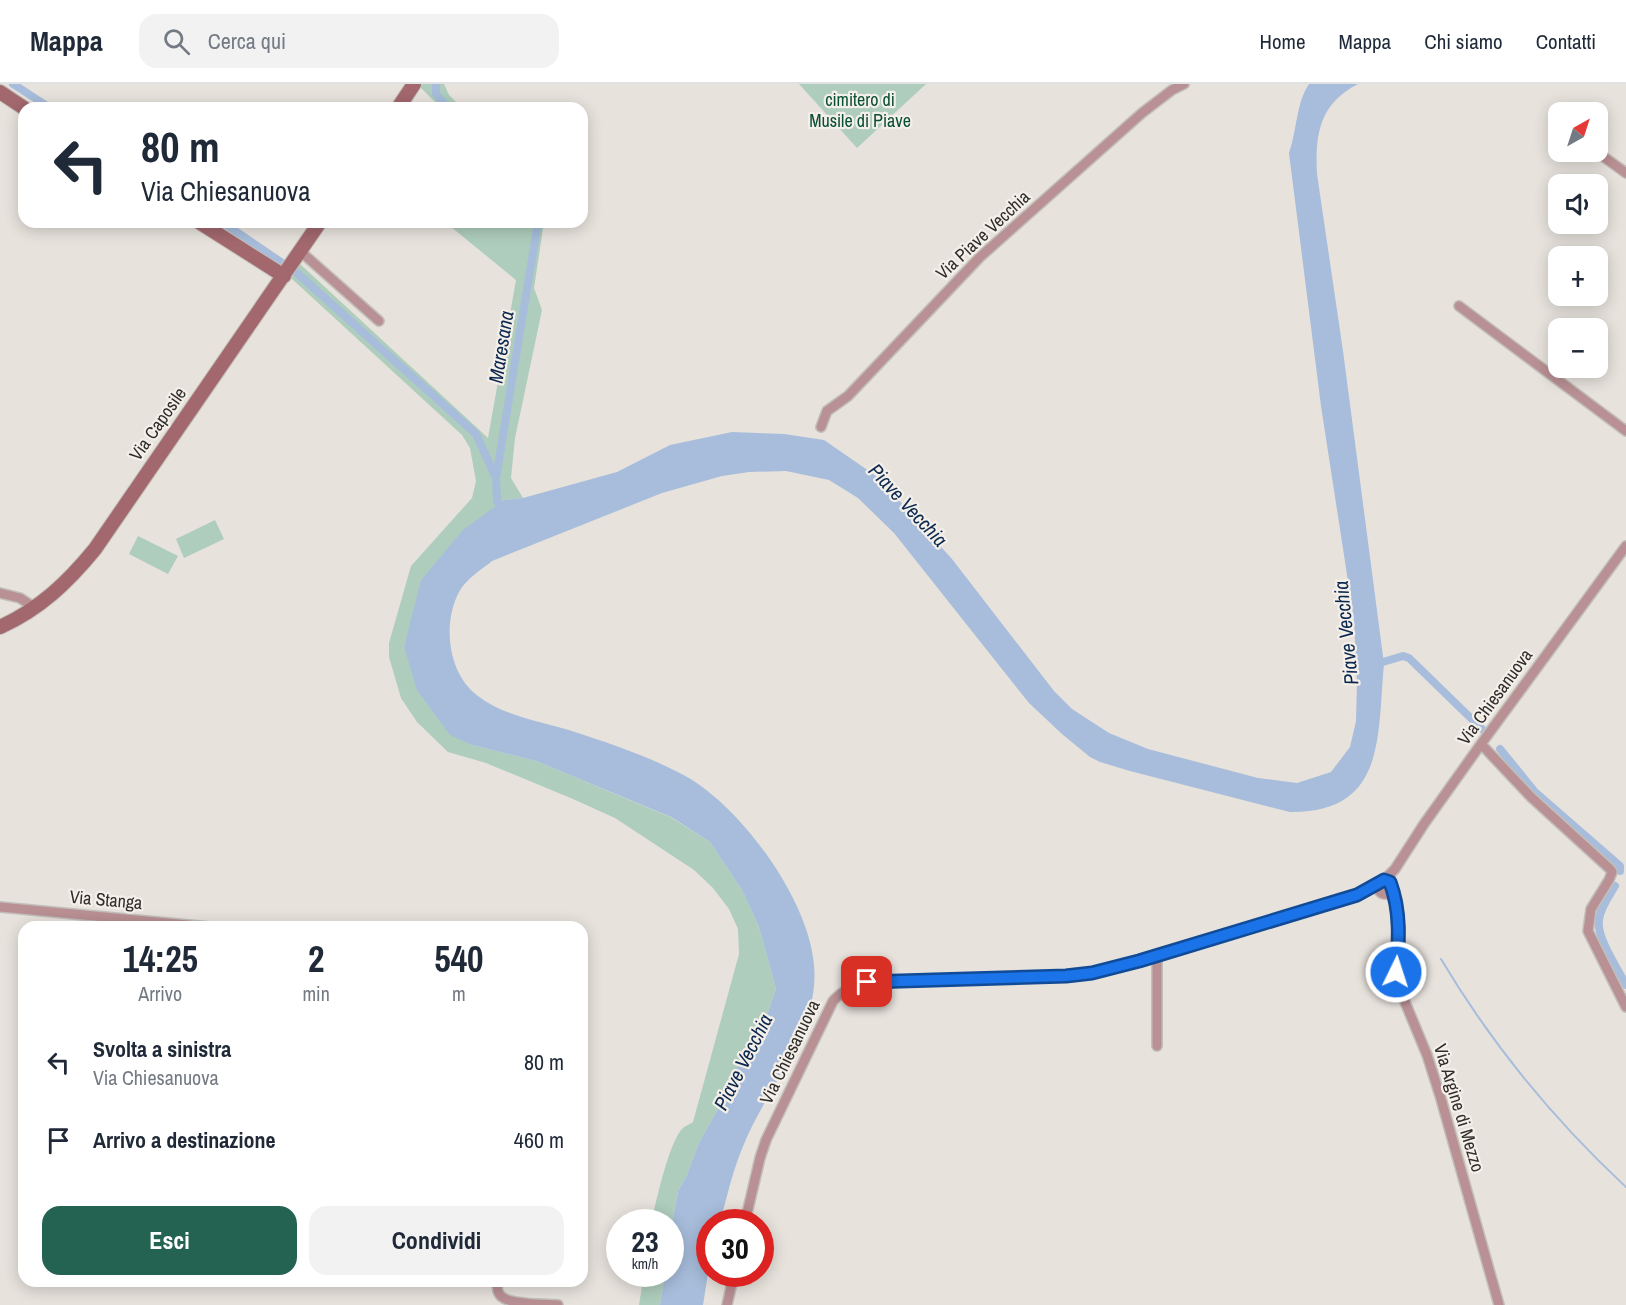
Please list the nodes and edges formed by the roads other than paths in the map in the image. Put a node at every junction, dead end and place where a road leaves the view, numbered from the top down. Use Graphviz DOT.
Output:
graph roads {
  1 [pos="414,84"];
  2 [pos="1184,84"];
  3 [pos="0,92"];
  4 [pos="402,102"];
  5 [pos="18,104"];
  6 [pos="1608,160"];
  7 [pos="1626,173"];
  8 [pos="212,228"];
  9 [pos="316,228"];
  10 [pos="291,264"];
  11 [pos="1459,306"];
  12 [pos="379,321"];
  13 [pos="822,427"];
  14 [pos="1626,431"];
  15 [pos="1626,546"];
  16 [pos="0,593"];
  17 [pos="34,608"];
  18 [pos="0,627"];
  19 [pos="1481,744"];
  20 [pos="1386,884"];
  21 [pos="1383,894"];
  22 [pos="1357,895"];
  23 [pos="0,907"];
  24 [pos="1399,920"];
  25 [pos="146,921"];
  26 [pos="1157,956"];
  27 [pos="1626,1007"];
  28 [pos="1157,1046"];
  29 [pos="748,1209"];
  30 [pos="498,1287"];
  31 [pos="731,1287"];
  32 [pos="558,1305"];
  33 [pos="727,1305"];
  34 [pos="1499,1305"];
  1 -- 4 [label="street"];
  2 -- 13 [label="street, Via Piave Vecchia"];
  3 -- 5 [label="street"];
  6 -- 7 [label="street"];
  8 -- 10 [label="street"];
  9 -- 10 [label="street, Via Caposile"];
  10 -- 12 [label="street"];
  10 -- 17 [label="street, Via Caposile"];
  11 -- 14 [label="street"];
  15 -- 19 [label="street, Via Chiesanuova"];
  16 -- 17 [label="street"];
  17 -- 18 [label="street, Via Caposile"];
  19 -- 20 [label="street, Via Chiesanuova"];
  19 -- 27 [label="street"];
  20 -- 21 [label="street"];
  20 -- 22 [label="street, Via Chiesanuova"];
  20 -- 24 [label="street, Via Argine di Mezzo"];
  21 -- 22 [label="street, Via Chiesanuova"];
  21 -- 24 [label="street"];
  22 -- 26 [label="street, Via Chiesanuova"];
  23 -- 25 [label="street, Via Stanga"];
  24 -- 34 [label="street, Via Argine di Mezzo"];
  26 -- 28 [label="street"];
  26 -- 29 [label="street, Via Chiesanuova"];
  30 -- 32 [label="street"];
  31 -- 33 [label="street"];
}
